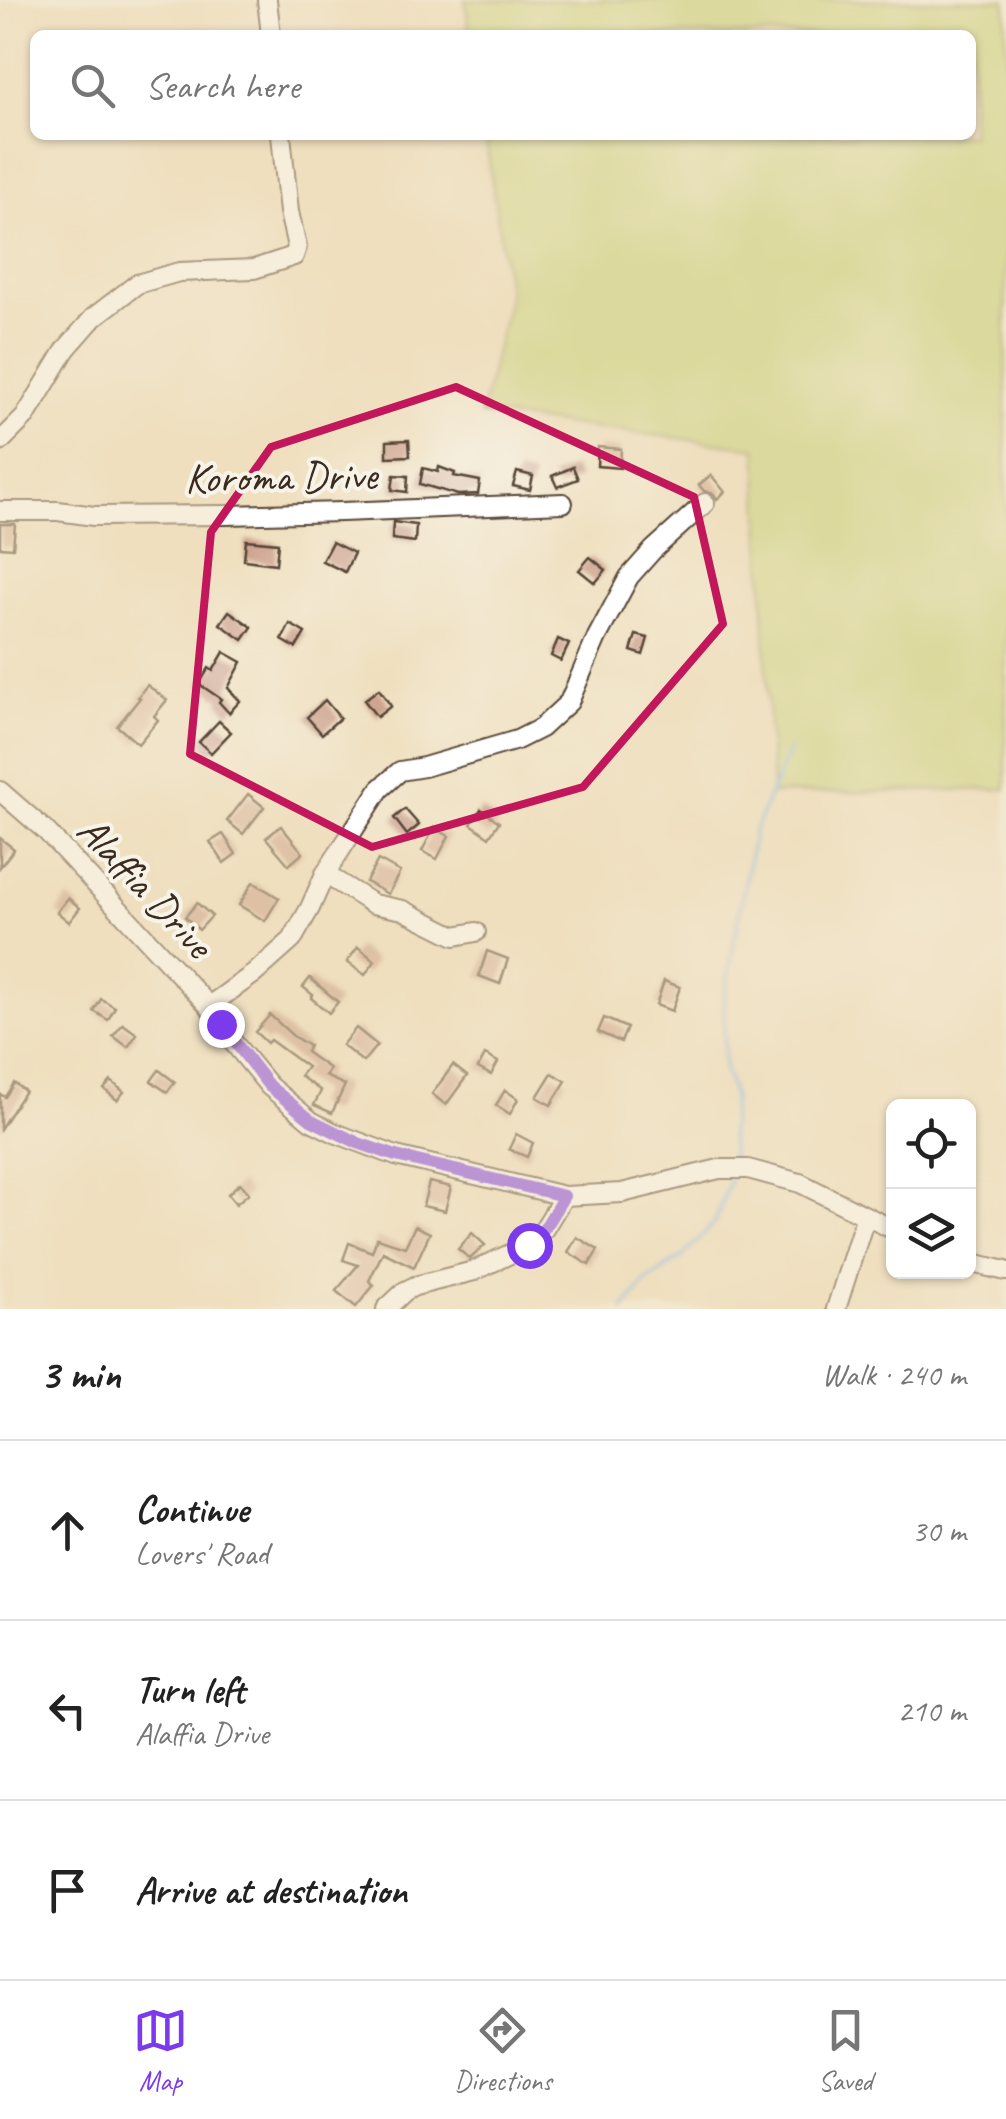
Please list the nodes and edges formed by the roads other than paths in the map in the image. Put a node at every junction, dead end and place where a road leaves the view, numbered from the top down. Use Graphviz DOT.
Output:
graph roads {
  1 [pos="268,0"];
  2 [pos="271,30"];
  3 [pos="282,140"];
  4 [pos="0,442"];
  5 [pos="563,503"];
  6 [pos="706,503"];
  7 [pos="0,511"];
  8 [pos="0,791"];
  9 [pos="326,874"];
  10 [pos="476,932"];
  11 [pos="209,1006"];
  12 [pos="564,1196"];
  13 [pos="865,1218"];
  14 [pos="886,1227"];
  15 [pos="976,1264"];
  16 [pos="1006,1270"];
  17 [pos="386,1309"];
  18 [pos="836,1309"];
  1 -- 2 [label="street"];
  3 -- 4 [label="street"];
  5 -- 7 [label="street, Koroma Drive"];
  6 -- 9 [label="street"];
  8 -- 11 [label="street, Alaffia Drive"];
  9 -- 10 [label="street"];
  9 -- 11 [label="street"];
  11 -- 12 [label="street, Alaffia Drive"];
  12 -- 13 [label="street, Alaffia Drive"];
  12 -- 17 [label="street"];
  13 -- 14 [label="street"];
  13 -- 18 [label="street"];
  15 -- 16 [label="street"];
}
